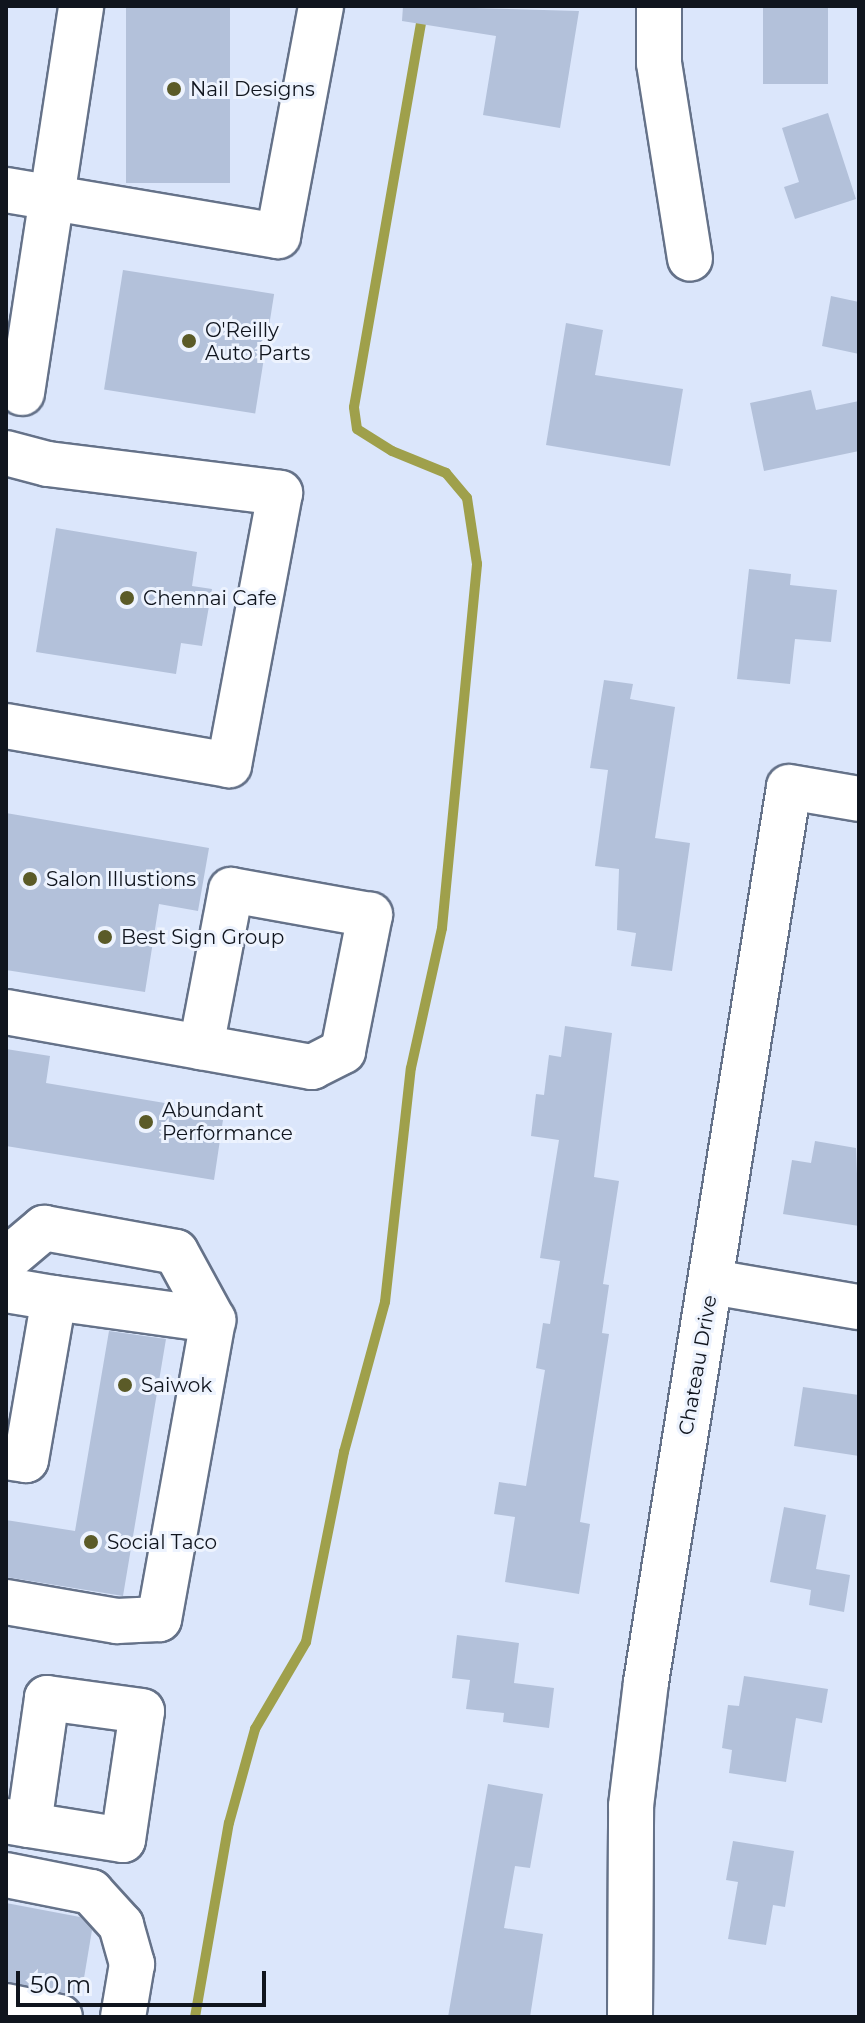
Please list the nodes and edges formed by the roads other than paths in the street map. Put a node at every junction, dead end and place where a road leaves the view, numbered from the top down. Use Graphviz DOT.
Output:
graph roads {
  1 [pos="81,6"];
  2 [pos="321,6"];
  3 [pos="659,6"];
  4 [pos="6,190"];
  5 [pos="50,196"];
  6 [pos="690,259"];
  7 [pos="22,393"];
  8 [pos="6,453"];
  9 [pos="6,726"];
  10 [pos="859,799"];
  11 [pos="6,1012"];
  12 [pos="201,1047"];
  13 [pos="6,1260"];
  14 [pos="712,1282"];
  15 [pos="6,1290"];
  16 [pos="54,1298"];
  17 [pos="859,1307"];
  18 [pos="213,1320"];
  19 [pos="6,1457"];
  20 [pos="6,1602"];
  21 [pos="6,1875"];
  22 [pos="6,2006"];
  23 [pos="60,2017"];
  24 [pos="123,2017"];
  25 [pos="630,2017"];
  1 -- 5 [label="street"];
  2 -- 5 [label="street"];
  3 -- 6 [label="street"];
  4 -- 5 [label="street"];
  5 -- 7 [label="street"];
  8 -- 9 [label="street"];
  10 -- 14 [label="street, Chateau Drive"];
  11 -- 12 [label="street"];
  12 -- 12 [label="street"];
  13 -- 18 [label="street"];
  14 -- 17 [label="street"];
  14 -- 25 [label="street, Chateau Drive"];
  15 -- 16 [label="street"];
  16 -- 18 [label="street"];
  16 -- 19 [label="street"];
  18 -- 20 [label="street"];
  21 -- 24 [label="street"];
  22 -- 23 [label="street"];
}
